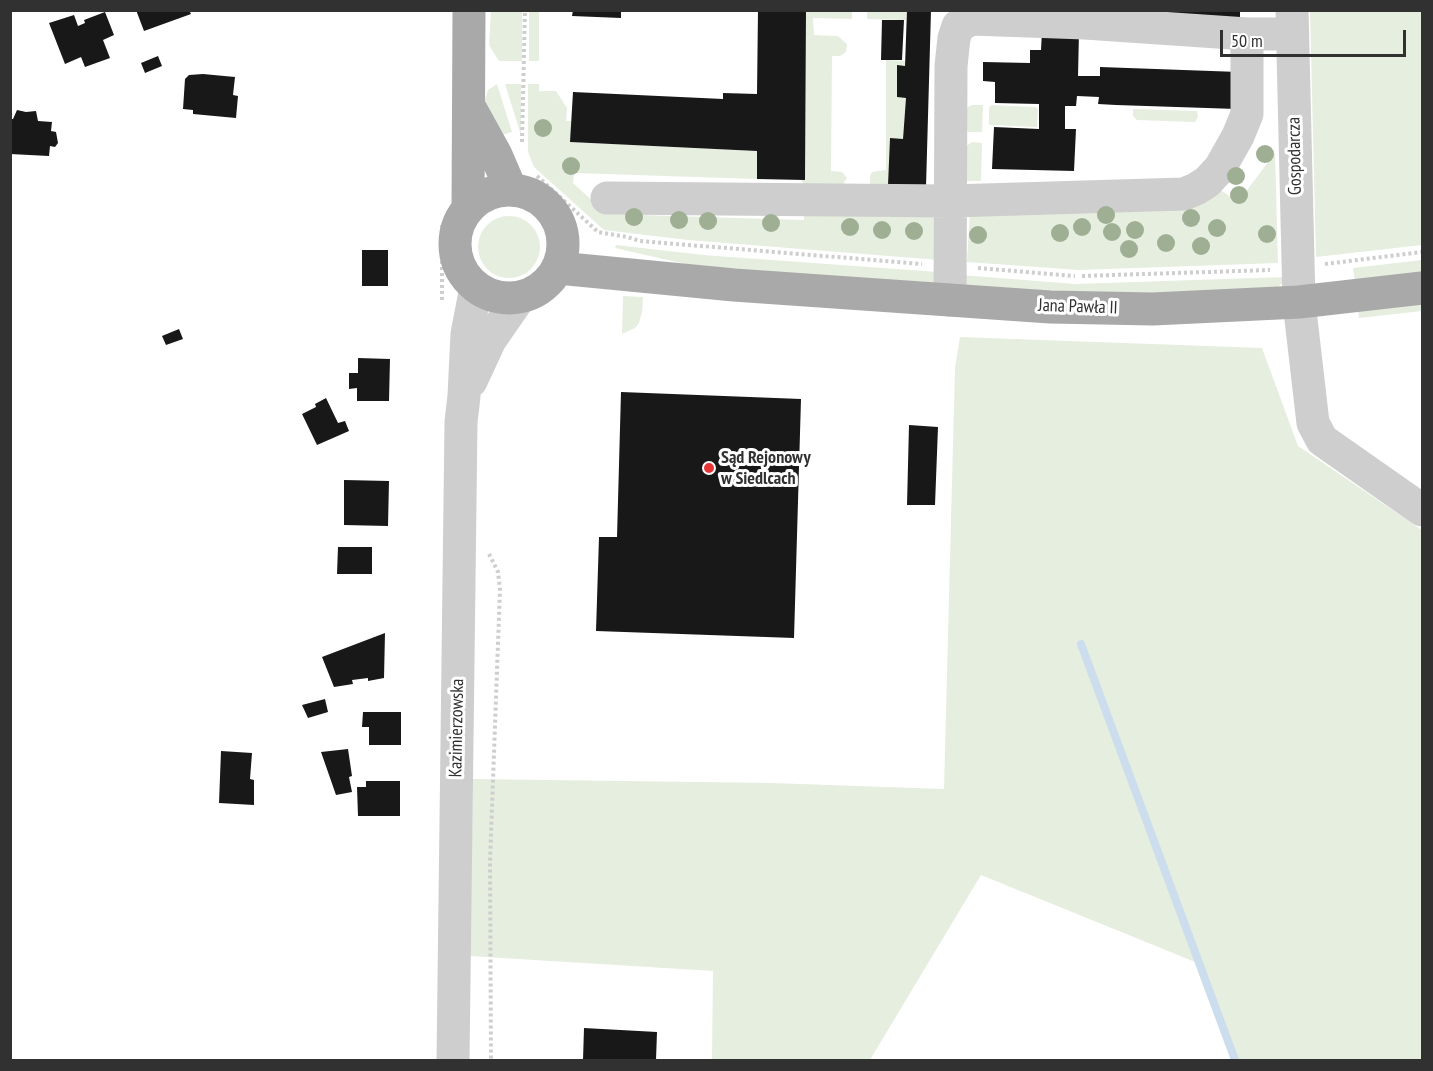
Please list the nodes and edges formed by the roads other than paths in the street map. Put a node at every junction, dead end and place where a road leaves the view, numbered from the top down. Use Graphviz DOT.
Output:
graph roads {
  1 [pos="469,10"];
  2 [pos="1292,22"];
  3 [pos="1247,34"];
  4 [pos="468,104"];
  5 [pos="522,179"];
  6 [pos="607,198"];
  7 [pos="951,201"];
  8 [pos="468,209"];
  9 [pos="561,255"];
  10 [pos="476,287"];
  11 [pos="1422,288"];
  12 [pos="519,298"];
  13 [pos="950,300"];
  14 [pos="1299,302"];
  15 [pos="464,396"];
  16 [pos="1422,510"];
  17 [pos="453,1060"];
  1 -- 4 [label="main road"];
  2 -- 3 [label="street"];
  2 -- 14 [label="street, Gospodarcza"];
  3 -- 7 [label="street"];
  3 -- 7 [label="street"];
  4 -- 5 [label="main road"];
  4 -- 8 [label="main road"];
  5 -- 8 [label="main road"];
  5 -- 9 [label="main road"];
  6 -- 7 [label="street"];
  7 -- 13 [label="street"];
  8 -- 10 [label="main road"];
  9 -- 12 [label="main road"];
  9 -- 13 [label="main road, Jana Pawła II"];
  10 -- 12 [label="main road"];
  10 -- 15 [label="street, Kazimierzowska"];
  11 -- 14 [label="main road, Jana Pawła II"];
  12 -- 15 [label="street, Kazimierzowska"];
  13 -- 14 [label="main road, Jana Pawła II"];
  14 -- 16 [label="street, Gospodarcza"];
  15 -- 17 [label="street, Kazimierzowska"];
}
